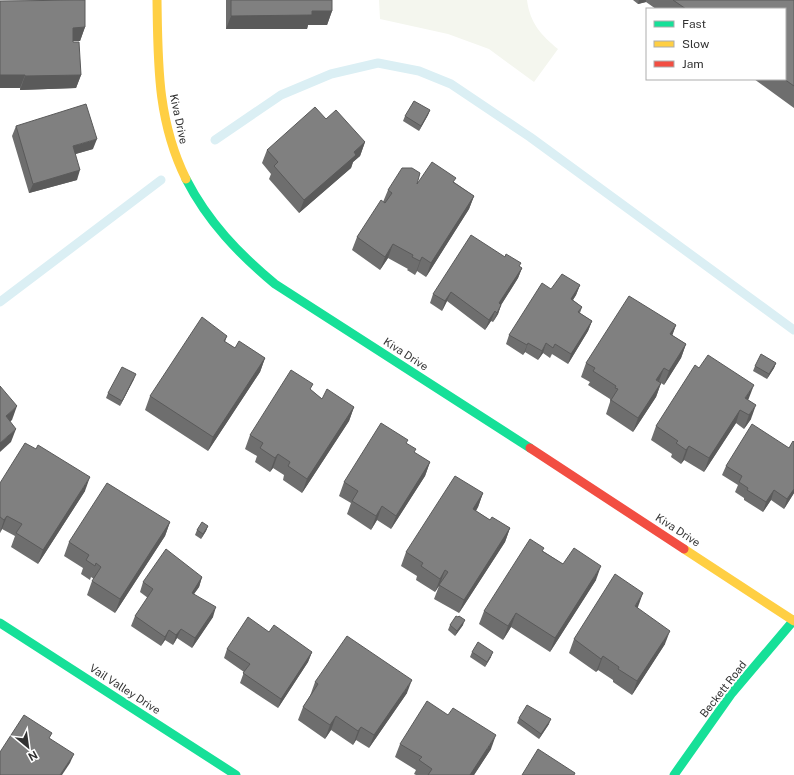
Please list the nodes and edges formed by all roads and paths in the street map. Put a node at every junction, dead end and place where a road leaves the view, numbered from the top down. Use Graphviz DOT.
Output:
graph roads {
  1 [pos="158,0"];
  2 [pos="794,620"];
  3 [pos="0,623"];
  4 [pos="236,775"];
  5 [pos="674,775"];
  1 -- 2 [label="street, Kiva Drive"];
  2 -- 5 [label="street, Beckett Road"];
  3 -- 4 [label="street, Vail Valley Drive"];
}
